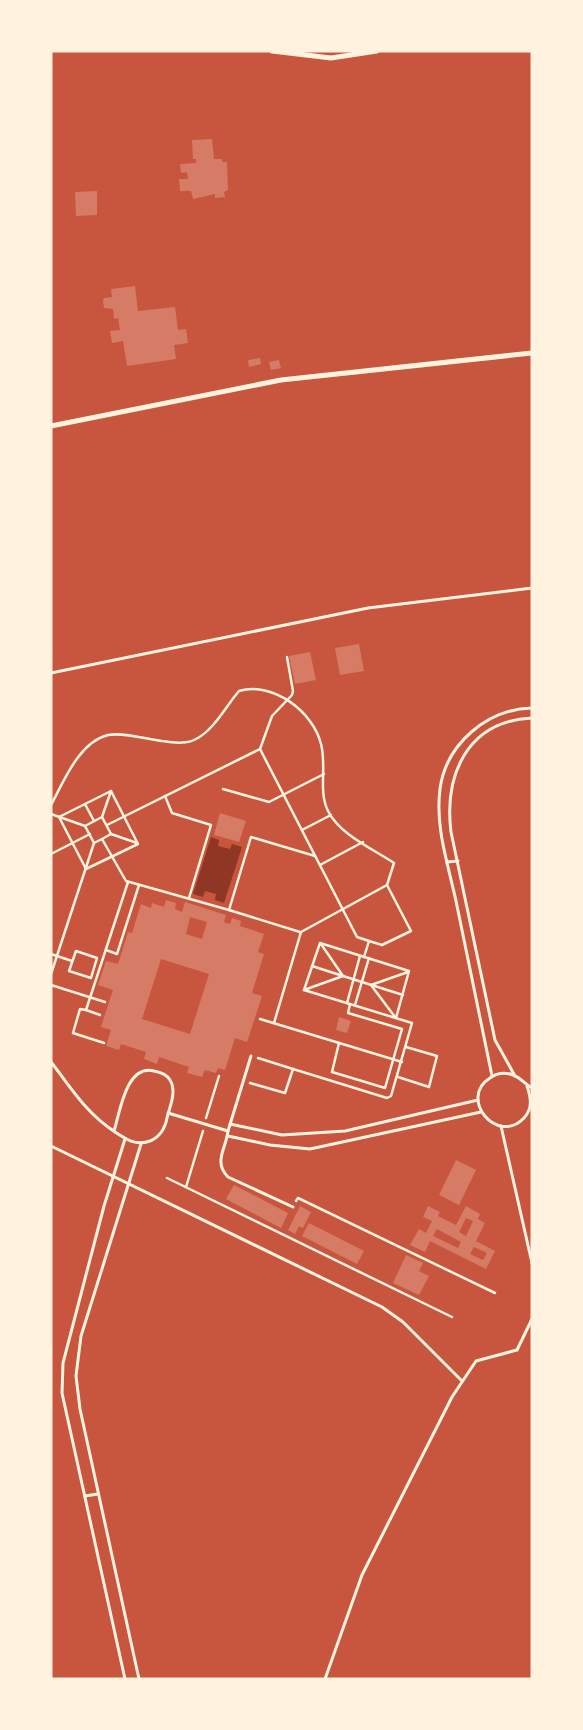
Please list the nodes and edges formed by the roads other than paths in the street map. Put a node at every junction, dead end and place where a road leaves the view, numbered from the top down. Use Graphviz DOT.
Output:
graph roads {
  1 [pos="272,51"];
  2 [pos="377,51"];
  3 [pos="532,353"];
  4 [pos="51,426"];
  5 [pos="532,588"];
  6 [pos="51,673"];
  7 [pos="532,708"];
  8 [pos="532,718"];
  9 [pos="458,861"];
  10 [pos="447,862"];
  11 [pos="251,1056"];
  12 [pos="51,1062"];
  13 [pos="492,1076"];
  14 [pos="515,1076"];
  15 [pos="527,1086"];
  16 [pos="532,1088"];
  17 [pos="478,1100"];
  18 [pos="531,1100"];
  19 [pos="168,1112"];
  20 [pos="481,1112"];
  21 [pos="230,1124"];
  22 [pos="501,1126"];
  23 [pos="228,1130"];
  24 [pos="114,1131"];
  25 [pos="228,1136"];
  26 [pos="125,1139"];
  27 [pos="141,1144"];
  28 [pos="51,1146"];
  29 [pos="114,1176"];
  30 [pos="128,1182"];
  31 [pos="293,1207"];
  32 [pos="532,1263"];
  33 [pos="532,1319"];
  34 [pos="462,1382"];
  35 [pos="98,1494"];
  36 [pos="85,1496"];
  37 [pos="124,1679"];
  38 [pos="138,1679"];
  39 [pos="325,1679"];
  1 -- 2 [label="street"];
  3 -- 4 [label="street"];
  5 -- 6 [label="lane"];
  7 -- 10 [label="lane"];
  8 -- 9 [label="lane"];
  9 -- 10 [label="lane"];
  9 -- 14 [label="lane"];
  10 -- 13 [label="lane"];
  11 -- 21 [label="lane"];
  12 -- 24 [label="lane"];
  13 -- 14 [label="lane"];
  13 -- 17 [label="lane"];
  14 -- 15 [label="lane"];
  15 -- 16 [label="lane"];
  15 -- 18 [label="lane"];
  17 -- 20 [label="lane"];
  17 -- 21 [label="lane"];
  18 -- 22 [label="lane"];
  19 -- 23 [label="lane"];
  19 -- 24 [label="lane"];
  19 -- 27 [label="lane"];
  20 -- 22 [label="lane"];
  20 -- 25 [label="lane"];
  21 -- 23 [label="lane"];
  22 -- 32 [label="lane"];
  23 -- 25 [label="lane"];
  24 -- 26 [label="lane"];
  25 -- 31 [label="lane"];
  26 -- 27 [label="lane"];
  26 -- 29 [label="lane"];
  27 -- 30 [label="lane"];
  28 -- 29 [label="lane"];
  29 -- 30 [label="lane"];
  29 -- 36 [label="lane"];
  30 -- 34 [label="lane"];
  30 -- 35 [label="lane"];
  33 -- 34 [label="lane"];
  34 -- 39 [label="lane"];
  35 -- 36 [label="lane"];
  35 -- 38 [label="lane"];
  36 -- 37 [label="lane"];
}
